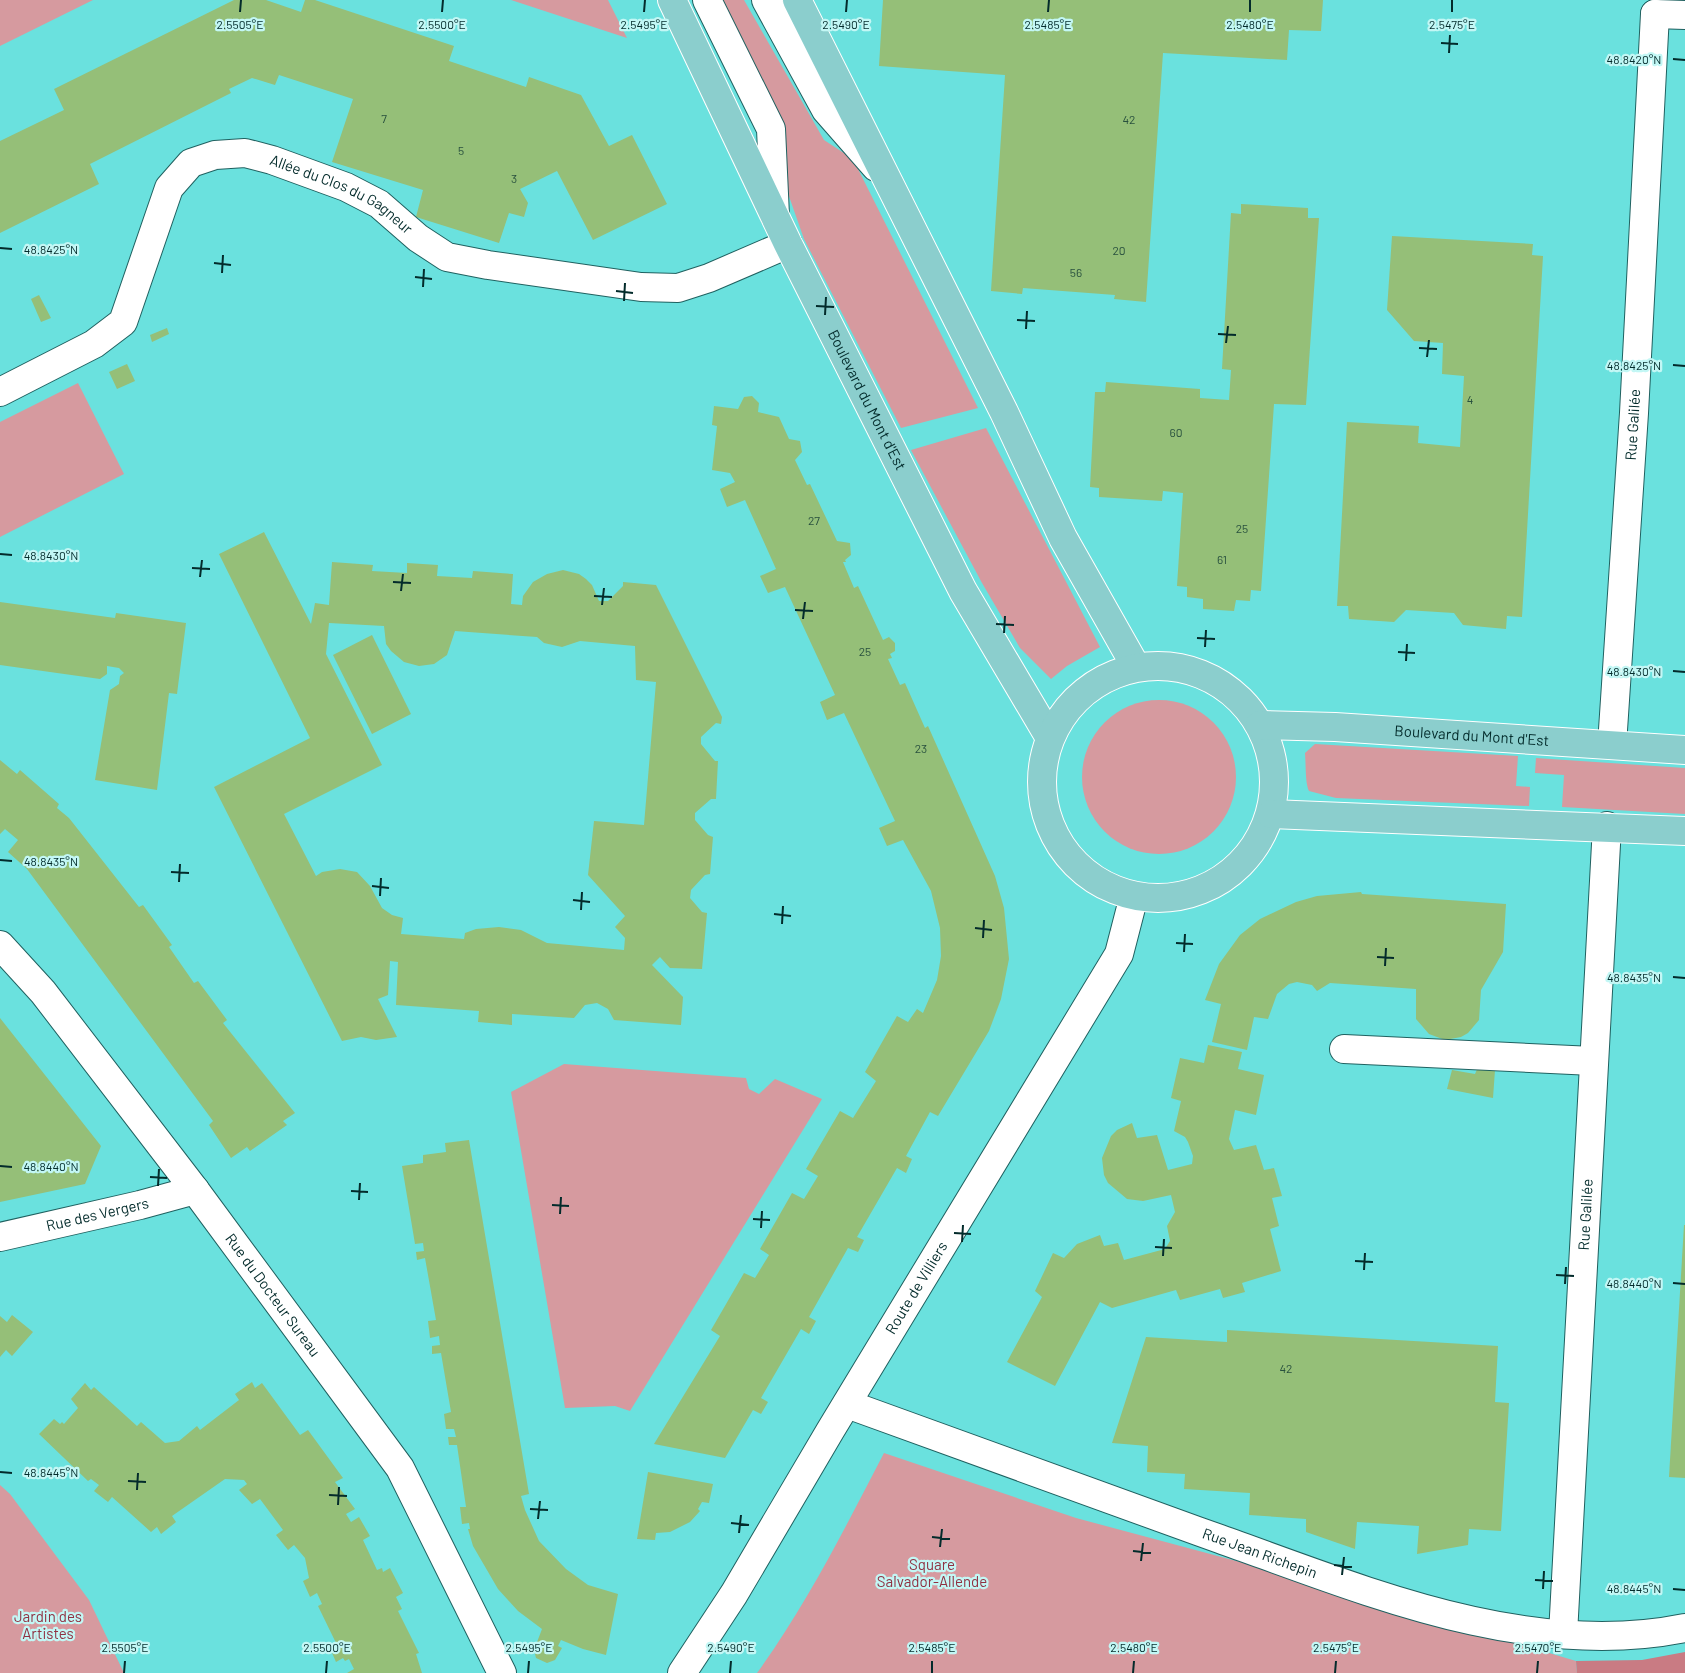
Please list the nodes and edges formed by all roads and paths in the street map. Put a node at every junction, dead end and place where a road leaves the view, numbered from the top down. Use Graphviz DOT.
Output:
graph roads {
  1 [pos="672,0"];
  2 [pos="707,0"];
  3 [pos="766,0"];
  4 [pos="797,0"];
  5 [pos="1647,4"];
  6 [pos="1685,15"];
  7 [pos="889,181"];
  8 [pos="775,216"];
  9 [pos="788,244"];
  10 [pos="0,392"];
  11 [pos="1136,668"];
  12 [pos="1260,725"];
  13 [pos="1050,738"];
  14 [pos="1612,745"];
  15 [pos="1685,750"];
  16 [pos="1271,814"];
  17 [pos="1607,826"];
  18 [pos="1685,830"];
  19 [pos="1134,896"];
  20 [pos="0,945"];
  21 [pos="1344,1049"];
  22 [pos="1593,1061"];
  23 [pos="195,1190"];
  24 [pos="0,1237"];
  25 [pos="847,1404"];
  26 [pos="1685,1628"];
  27 [pos="1564,1634"];
  28 [pos="502,1673"];
  29 [pos="682,1673"];
  1 -- 8 [label="main road, Boulevard du Mont d'Est"];
  2 -- 8 [label="street"];
  3 -- 7 [label="street"];
  4 -- 7 [label="main road"];
  5 -- 6 [label="street"];
  5 -- 14 [label="street, Rue Galilée"];
  7 -- 11 [label="main road"];
  8 -- 9 [label="main road, Boulevard du Mont d'Est"];
  9 -- 10 [label="street, Allée du Clos du Gagneur"];
  9 -- 13 [label="main road, Boulevard du Mont d'Est"];
  11 -- 12 [label="main road"];
  11 -- 13 [label="main road"];
  12 -- 14 [label="main road, Boulevard du Mont d'Est"];
  12 -- 16 [label="main road"];
  13 -- 19 [label="main road"];
  14 -- 15 [label="main road, Boulevard du Mont d'Est"];
  16 -- 17 [label="main road"];
  16 -- 19 [label="main road"];
  17 -- 18 [label="main road"];
  17 -- 22 [label="street, Rue Galilée"];
  19 -- 25 [label="street, Route de Villiers"];
  20 -- 23 [label="street, Rue du Docteur Sureau"];
  21 -- 22 [label="street"];
  22 -- 27 [label="street, Rue Galilée"];
  23 -- 24 [label="street, Rue des Vergers"];
  23 -- 28 [label="street, Rue du Docteur Sureau"];
  25 -- 27 [label="street, Rue Jean Richepin"];
  25 -- 29 [label="street, Route de Villiers"];
  26 -- 27 [label="street, Rue Jean Richepin"];
}
